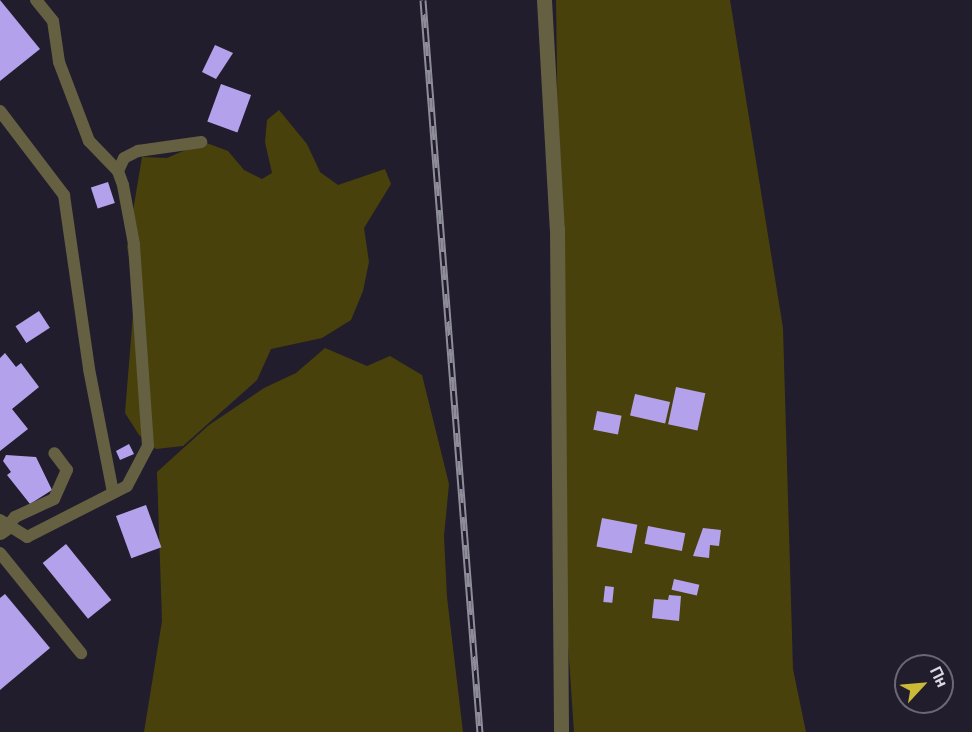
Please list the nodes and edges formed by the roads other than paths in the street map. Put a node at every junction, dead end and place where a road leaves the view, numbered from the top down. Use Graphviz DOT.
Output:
graph roads {
  1 [pos="36,0"];
  2 [pos="544,0"];
  3 [pos="0,111"];
  4 [pos="201,142"];
  5 [pos="118,171"];
  6 [pos="54,453"];
  7 [pos="113,493"];
  8 [pos="2,526"];
  9 [pos="0,553"];
  10 [pos="81,653"];
  11 [pos="561,732"];
  1 -- 5 [label="lane"];
  2 -- 11 [label="street"];
  3 -- 7 [label="lane"];
  4 -- 5 [label="lane"];
  5 -- 7 [label="lane"];
  6 -- 8 [label="lane"];
  7 -- 8 [label="lane"];
  9 -- 10 [label="lane"];
}
